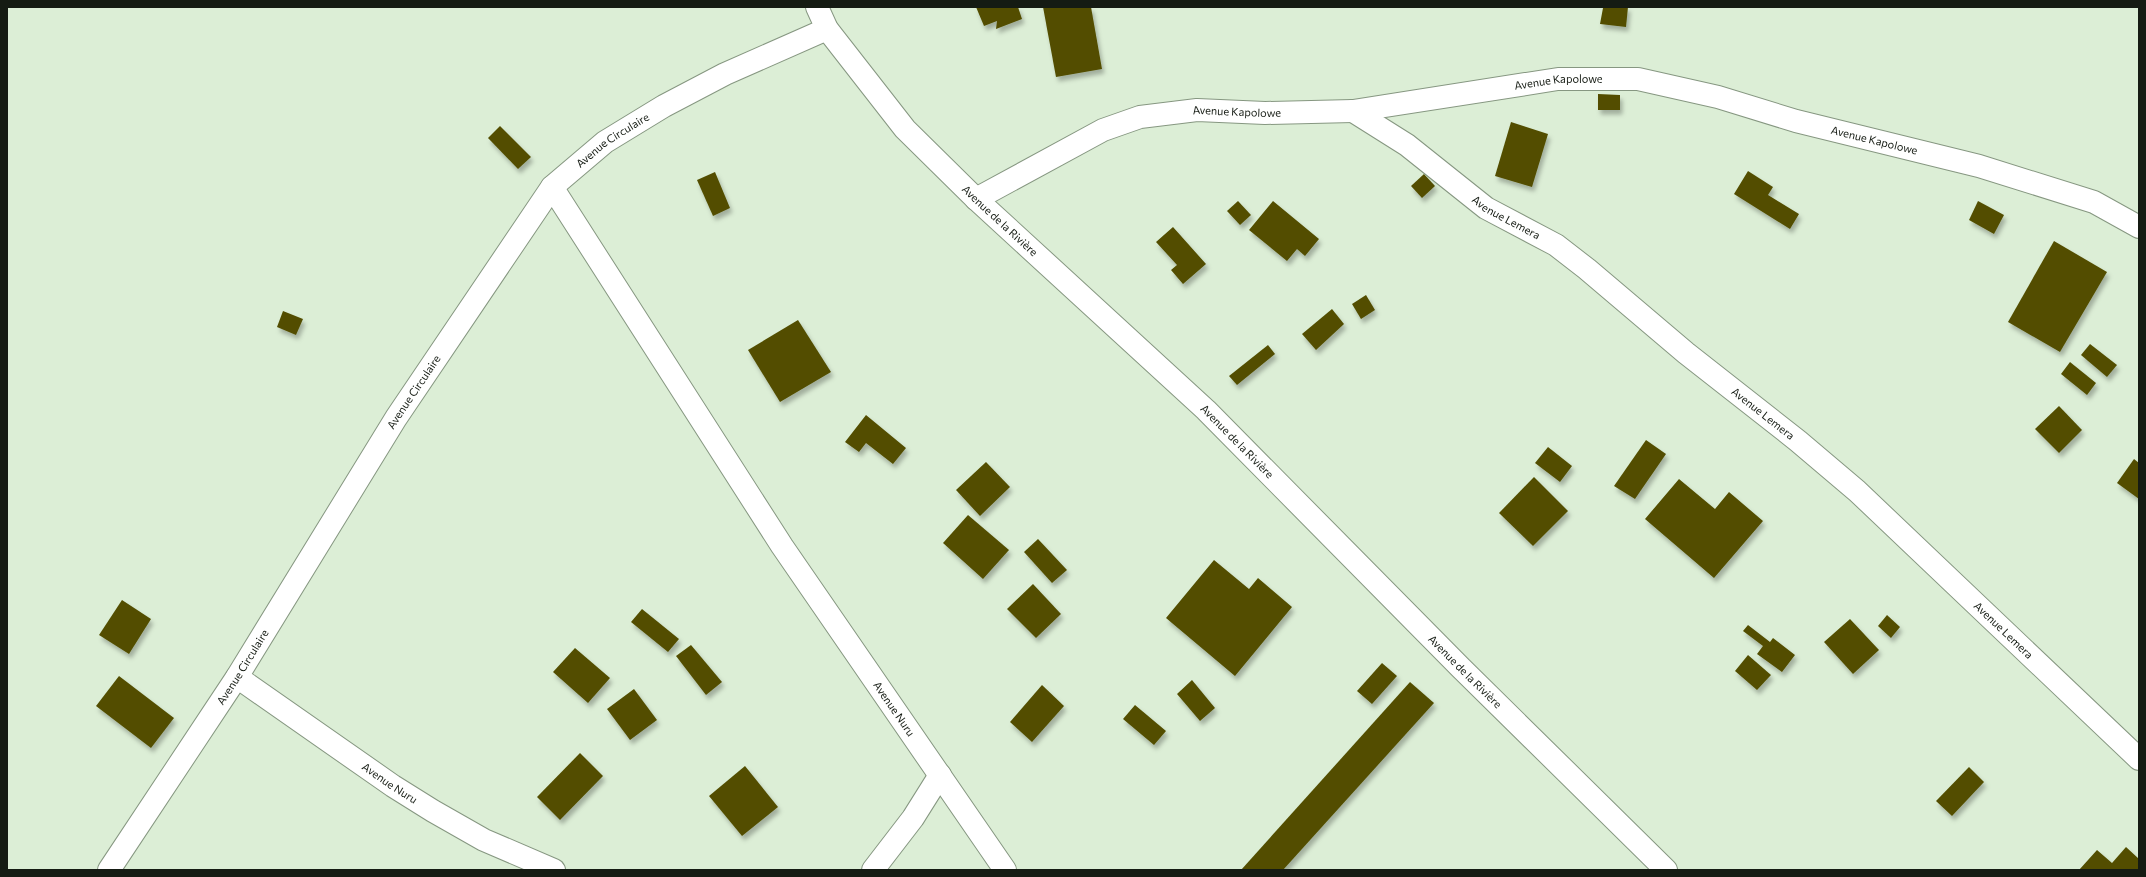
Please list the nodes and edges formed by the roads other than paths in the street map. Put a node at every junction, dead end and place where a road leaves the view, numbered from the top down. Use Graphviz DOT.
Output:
graph roads {
  1 [pos="817,7"];
  2 [pos="827,29"];
  3 [pos="1353,111"];
  4 [pos="552,187"];
  5 [pos="976,199"];
  6 [pos="2139,227"];
  7 [pos="237,677"];
  8 [pos="2139,759"];
  9 [pos="940,775"];
  10 [pos="109,870"];
  11 [pos="554,870"];
  12 [pos="873,870"];
  13 [pos="1005,870"];
  14 [pos="1666,870"];
  1 -- 2 [label="street, Avenue de la Rivière"];
  2 -- 4 [label="street, Avenue Circulaire"];
  2 -- 5 [label="street, Avenue de la Rivière"];
  3 -- 5 [label="street, Avenue Kapolowe"];
  3 -- 6 [label="street, Avenue Kapolowe"];
  3 -- 8 [label="street, Avenue Lemera"];
  4 -- 7 [label="street, Avenue Circulaire"];
  4 -- 9 [label="street, Avenue Nuru"];
  5 -- 14 [label="street, Avenue de la Rivière"];
  7 -- 10 [label="street, Avenue Circulaire"];
  7 -- 11 [label="street, Avenue Nuru"];
  9 -- 12 [label="street"];
  9 -- 13 [label="street, Avenue Nuru"];
}
